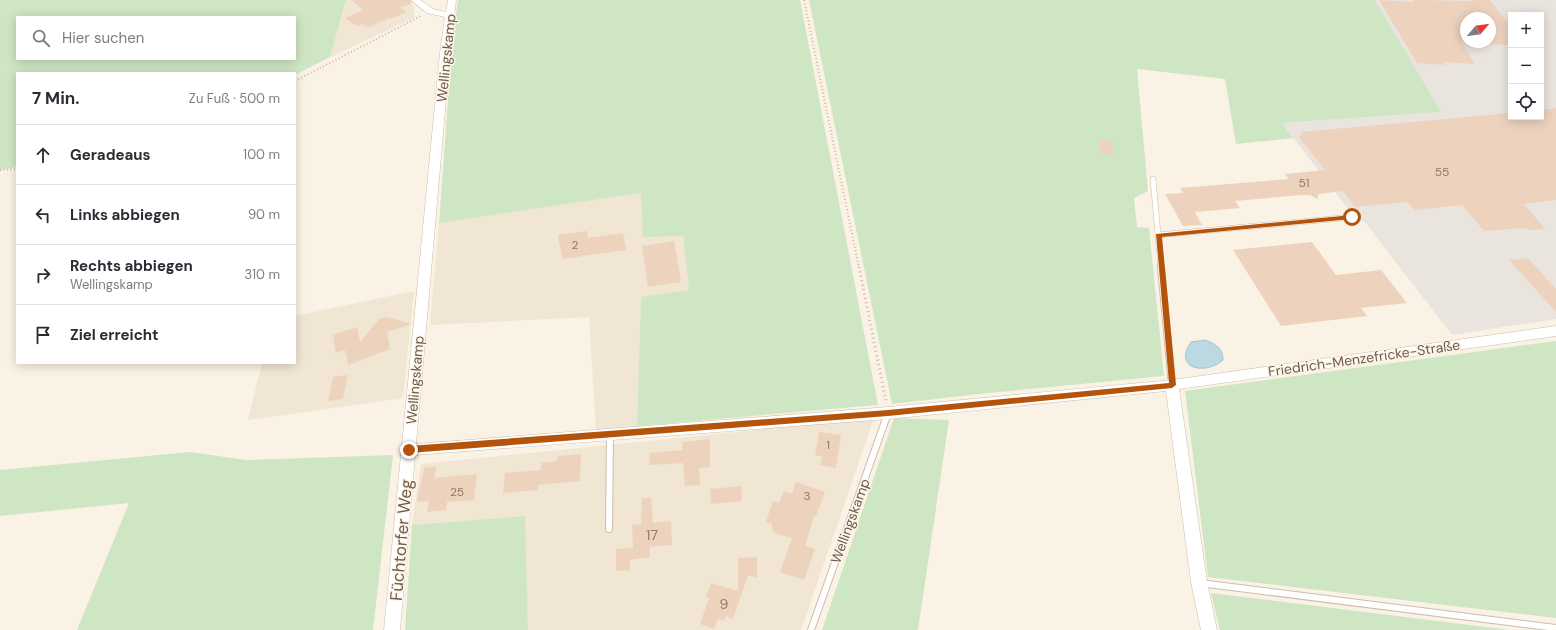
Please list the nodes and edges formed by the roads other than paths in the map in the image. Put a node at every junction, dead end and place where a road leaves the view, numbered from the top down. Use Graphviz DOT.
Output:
graph roads {
  1 [pos="415,0"];
  2 [pos="452,0"];
  3 [pos="450,16"];
  4 [pos="1153,179"];
  5 [pos="1352,217"];
  6 [pos="1158,235"];
  7 [pos="1556,331"];
  8 [pos="1172,385"];
  9 [pos="888,413"];
  10 [pos="610,434"];
  11 [pos="409,450"];
  12 [pos="609,529"];
  13 [pos="1199,582"];
  14 [pos="1556,628"];
  15 [pos="392,630"];
  16 [pos="811,630"];
  17 [pos="1209,630"];
  1 -- 3 [label="street"];
  2 -- 3 [label="street, Wellingskamp"];
  3 -- 11 [label="street, Wellingskamp"];
  4 -- 6 [label="lane"];
  5 -- 6 [label="lane"];
  6 -- 8 [label="lane"];
  7 -- 8 [label="street, Friedrich-Menzefricke-Straße"];
  8 -- 9 [label="street"];
  8 -- 13 [label="street"];
  9 -- 10 [label="street"];
  9 -- 16 [label="lane, Wellingskamp"];
  10 -- 11 [label="street"];
  10 -- 12 [label="lane"];
  11 -- 15 [label="street, Füchtorfer Weg"];
  13 -- 14 [label="lane"];
  13 -- 17 [label="street"];
}
